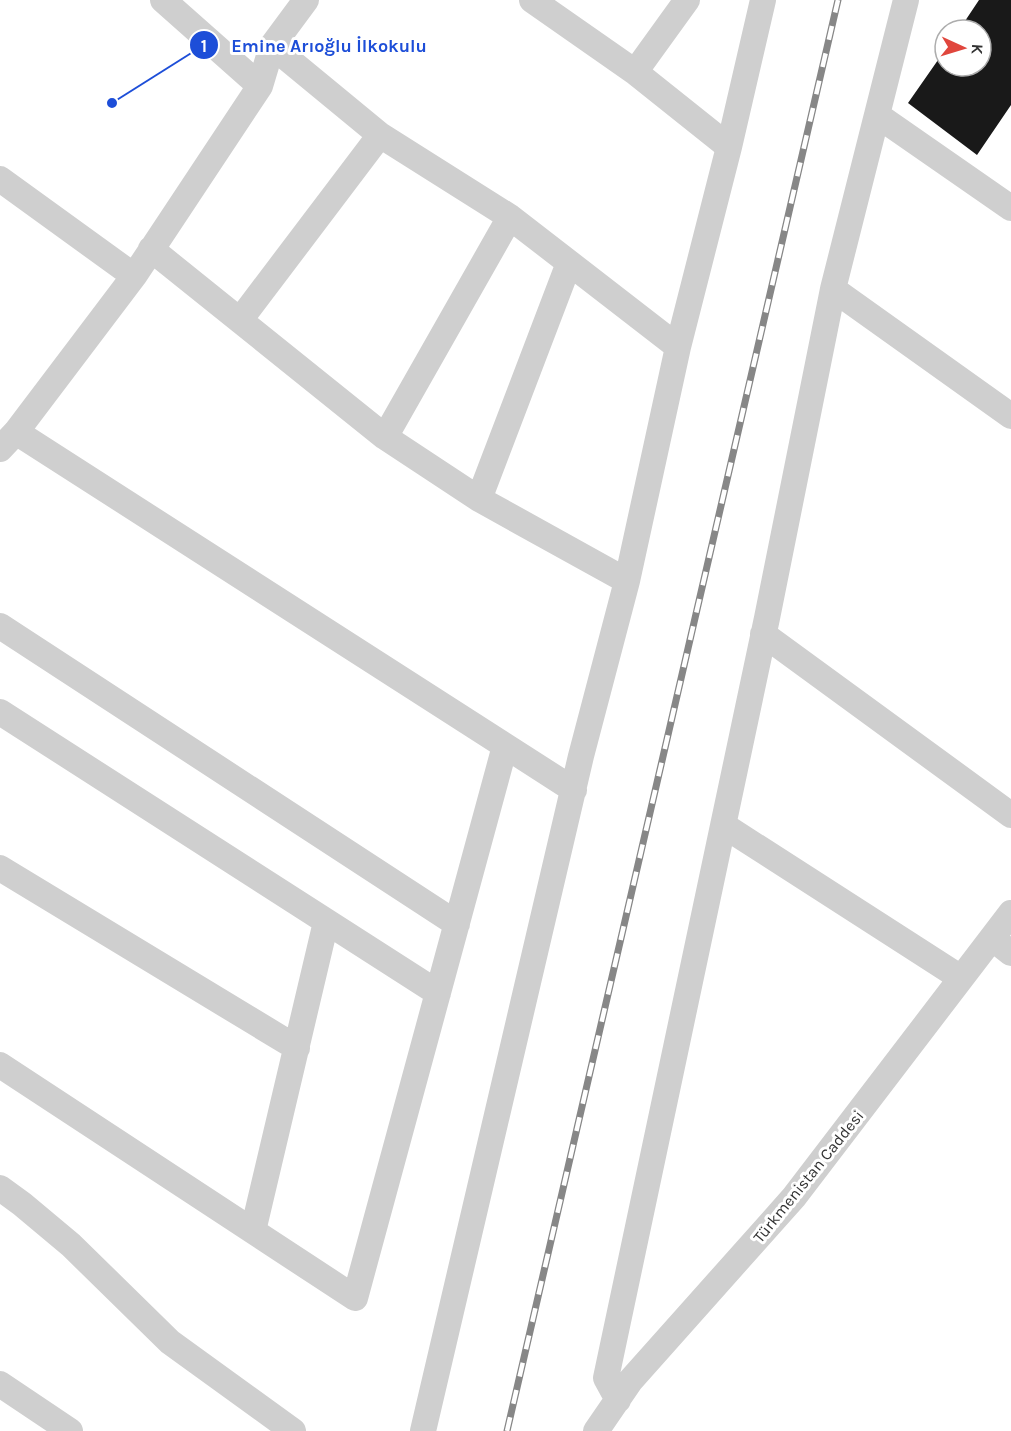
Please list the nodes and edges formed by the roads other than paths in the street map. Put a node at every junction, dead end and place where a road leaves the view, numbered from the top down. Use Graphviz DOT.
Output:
graph roads {
  1 [pos="163,0"];
  2 [pos="306,0"];
  3 [pos="532,0"];
  4 [pos="687,0"];
  5 [pos="763,0"];
  6 [pos="906,0"];
  7 [pos="272,46"];
  8 [pos="635,72"];
  9 [pos="260,86"];
  10 [pos="877,115"];
  11 [pos="380,135"];
  12 [pos="729,147"];
  13 [pos="0,179"];
  14 [pos="1011,208"];
  15 [pos="510,218"];
  16 [pos="151,249"];
  17 [pos="569,263"];
  18 [pos="134,276"];
  19 [pos="833,289"];
  20 [pos="240,320"];
  21 [pos="678,347"];
  22 [pos="1011,416"];
  23 [pos="385,437"];
  24 [pos="8,441"];
  25 [pos="479,499"];
  26 [pos="627,581"];
  27 [pos="0,626"];
  28 [pos="763,634"];
  29 [pos="0,712"];
  30 [pos="506,746"];
  31 [pos="574,790"];
  32 [pos="1011,815"];
  33 [pos="723,825"];
  34 [pos="0,868"];
  35 [pos="1011,913"];
  36 [pos="326,922"];
  37 [pos="457,924"];
  38 [pos="1001,945"];
  39 [pos="961,978"];
  40 [pos="438,993"];
  41 [pos="297,1048"];
  42 [pos="0,1065"];
  43 [pos="0,1188"];
  44 [pos="253,1231"];
  45 [pos="0,1384"];
  46 [pos="618,1400"];
  47 [pos="70,1431"];
  48 [pos="293,1431"];
  49 [pos="423,1431"];
  50 [pos="596,1431"];
  1 -- 9 [label="street"];
  2 -- 7 [label="street"];
  3 -- 8 [label="street"];
  4 -- 8 [label="street"];
  5 -- 12 [label="street"];
  6 -- 10 [label="street"];
  7 -- 9 [label="street"];
  7 -- 11 [label="street"];
  8 -- 12 [label="street"];
  9 -- 16 [label="street"];
  10 -- 14 [label="street"];
  10 -- 19 [label="street"];
  11 -- 15 [label="street"];
  11 -- 20 [label="street"];
  12 -- 21 [label="street"];
  13 -- 18 [label="street"];
  15 -- 17 [label="street"];
  15 -- 23 [label="street"];
  16 -- 18 [label="street"];
  16 -- 20 [label="street"];
  17 -- 21 [label="street"];
  17 -- 25 [label="street"];
  18 -- 24 [label="street"];
  19 -- 22 [label="street"];
  19 -- 28 [label="street"];
  20 -- 23 [label="street"];
  21 -- 26 [label="street"];
  23 -- 25 [label="street"];
  24 -- 30 [label="street"];
  25 -- 26 [label="street"];
  26 -- 31 [label="street"];
  27 -- 37 [label="street"];
  28 -- 32 [label="street"];
  28 -- 33 [label="street"];
  29 -- 36 [label="street"];
  30 -- 31 [label="street"];
  30 -- 37 [label="street"];
  31 -- 49 [label="street"];
  33 -- 39 [label="street"];
  33 -- 46 [label="street"];
  34 -- 41 [label="street"];
  35 -- 38 [label="street, Türkmenistan Caddesi"];
  36 -- 40 [label="street"];
  36 -- 41 [label="street"];
  37 -- 40 [label="street"];
  38 -- 39 [label="street, Türkmenistan Caddesi"];
  39 -- 46 [label="street, Türkmenistan Caddesi"];
  40 -- 44 [label="street"];
  41 -- 44 [label="street"];
  42 -- 44 [label="street"];
  43 -- 48 [label="street"];
  45 -- 47 [label="street"];
  46 -- 50 [label="street, Türkmenistan Caddesi"];
}
